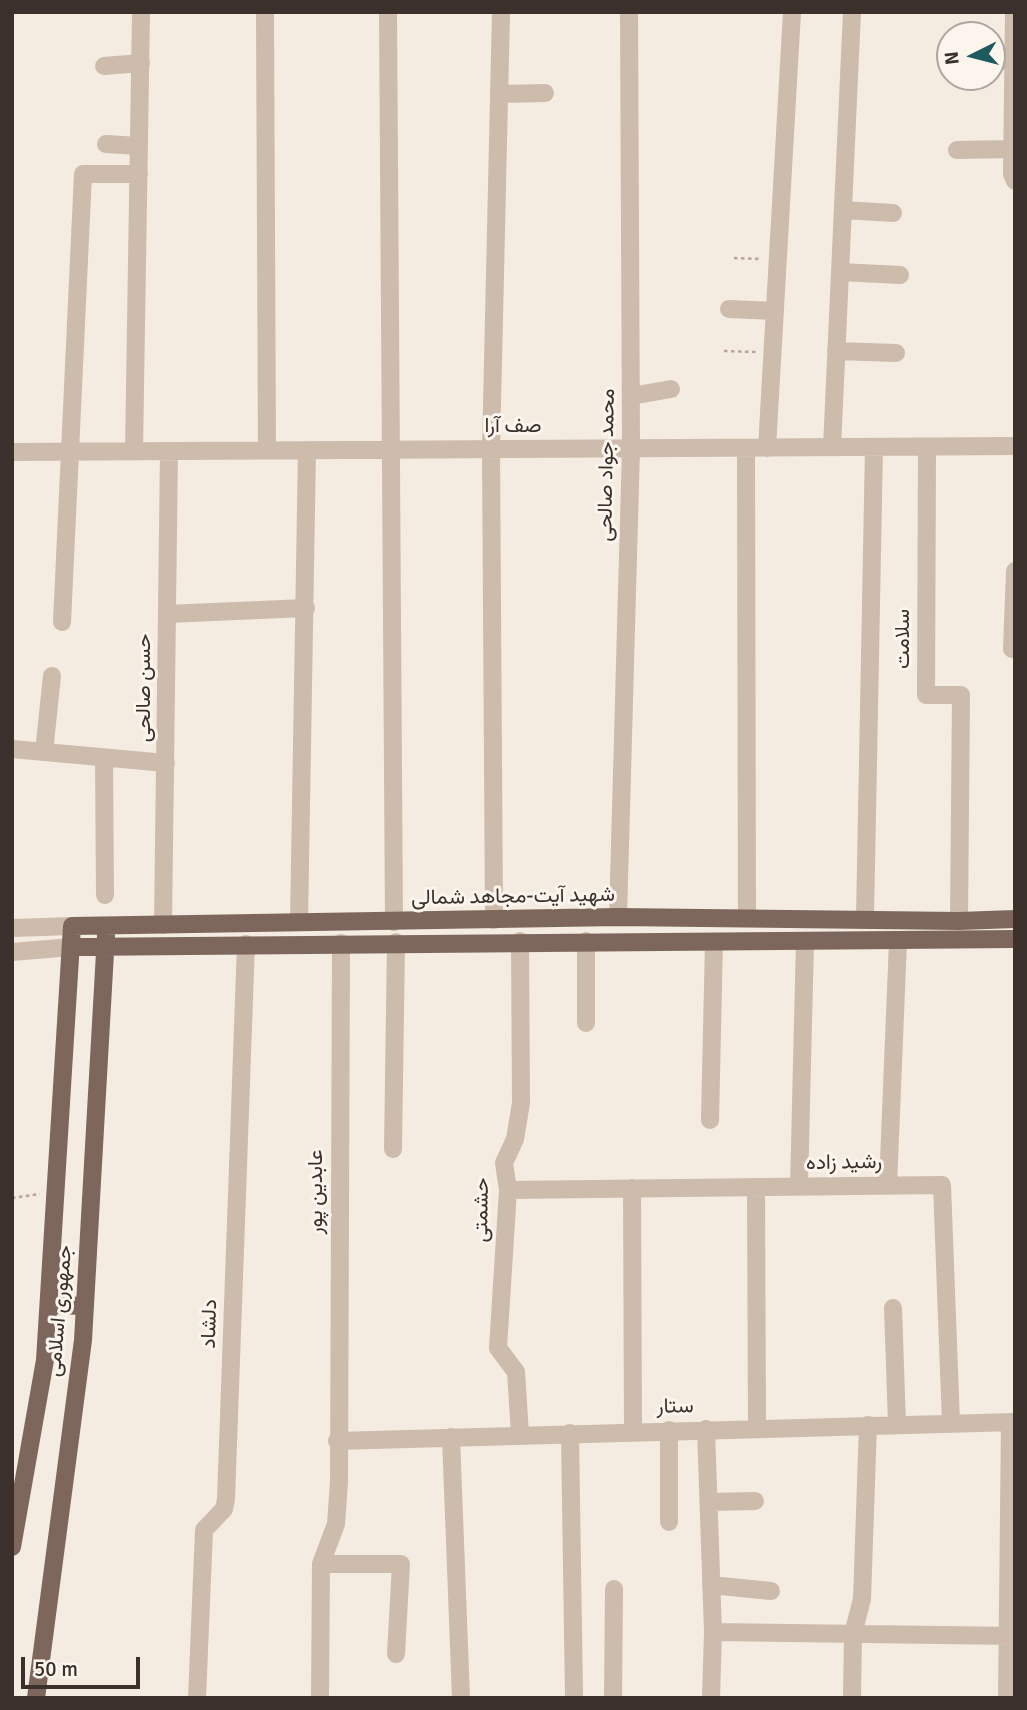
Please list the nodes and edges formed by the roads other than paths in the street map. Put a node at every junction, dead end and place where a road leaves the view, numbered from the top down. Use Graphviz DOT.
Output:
graph roads {
  1 [pos="142,12"];
  2 [pos="265,12"];
  3 [pos="388,12"];
  4 [pos="501,12"];
  5 [pos="629,12"];
  6 [pos="792,12"];
  7 [pos="852,12"];
  8 [pos="1014,12"];
  9 [pos="1013,61"];
  10 [pos="141,63"];
  11 [pos="104,66"];
  12 [pos="545,93"];
  13 [pos="499,94"];
  14 [pos="106,144"];
  15 [pos="139,146"];
  16 [pos="1012,149"];
  17 [pos="957,150"];
  18 [pos="139,174"];
  19 [pos="1015,181"];
  20 [pos="843,210"];
  21 [pos="893,214"];
  22 [pos="840,272"];
  23 [pos="900,275"];
  24 [pos="729,309"];
  25 [pos="775,312"];
  26 [pos="836,351"];
  27 [pos="896,353"];
  28 [pos="671,390"];
  29 [pos="631,396"];
  30 [pos="1015,446"];
  31 [pos="832,447"];
  32 [pos="874,447"];
  33 [pos="927,447"];
  34 [pos="631,448"];
  35 [pos="746,448"];
  36 [pos="767,448"];
  37 [pos="491,449"];
  38 [pos="267,450"];
  39 [pos="307,450"];
  40 [pos="390,450"];
  41 [pos="134,451"];
  42 [pos="169,451"];
  43 [pos="12,452"];
  44 [pos="69,452"];
  45 [pos="1015,571"];
  46 [pos="306,608"];
  47 [pos="167,614"];
  48 [pos="62,622"];
  49 [pos="1012,649"];
  50 [pos="52,676"];
  51 [pos="12,749"];
  52 [pos="44,752"];
  53 [pos="104,758"];
  54 [pos="166,763"];
  55 [pos="105,895"];
  56 [pos="618,917"];
  57 [pos="747,918"];
  58 [pos="865,918"];
  59 [pos="1015,919"];
  60 [pos="494,920"];
  61 [pos="959,921"];
  62 [pos="299,922"];
  63 [pos="394,922"];
  64 [pos="105,925"];
  65 [pos="163,925"];
  66 [pos="72,926"];
  67 [pos="12,928"];
  68 [pos="1015,939"];
  69 [pos="520,941"];
  70 [pos="586,941"];
  71 [pos="805,941"];
  72 [pos="898,941"];
  73 [pos="396,942"];
  74 [pos="714,942"];
  75 [pos="341,943"];
  76 [pos="246,944"];
  77 [pos="106,946"];
  78 [pos="72,947"];
  79 [pos="12,952"];
  80 [pos="586,1024"];
  81 [pos="710,1119"];
  82 [pos="393,1149"];
  83 [pos="799,1186"];
  84 [pos="888,1186"];
  85 [pos="756,1187"];
  86 [pos="632,1188"];
  87 [pos="508,1190"];
  88 [pos="49,1305"];
  89 [pos="85,1306"];
  90 [pos="893,1308"];
  91 [pos="1012,1422"];
  92 [pos="951,1423"];
  93 [pos="897,1424"];
  94 [pos="868,1425"];
  95 [pos="757,1427"];
  96 [pos="706,1429"];
  97 [pos="669,1430"];
  98 [pos="633,1431"];
  99 [pos="570,1433"];
  100 [pos="520,1434"];
  101 [pos="451,1437"];
  102 [pos="337,1441"];
  103 [pos="755,1501"];
  104 [pos="709,1502"];
  105 [pos="669,1522"];
  106 [pos="12,1547"];
  107 [pos="321,1564"];
  108 [pos="711,1585"];
  109 [pos="614,1589"];
  110 [pos="771,1591"];
  111 [pos="713,1632"];
  112 [pos="853,1634"];
  113 [pos="1010,1636"];
  114 [pos="396,1654"];
  115 [pos="36,1698"];
  116 [pos="197,1698"];
  117 [pos="320,1698"];
  118 [pos="461,1698"];
  119 [pos="574,1698"];
  120 [pos="613,1698"];
  121 [pos="710,1698"];
  122 [pos="852,1698"];
  123 [pos="1007,1698"];
  1 -- 10 [label="street"];
  2 -- 38 [label="street"];
  3 -- 40 [label="street"];
  4 -- 13 [label="street"];
  5 -- 29 [label="street, محمد جواد صالحی"];
  6 -- 25 [label="street"];
  7 -- 20 [label="street"];
  8 -- 9 [label="street"];
  9 -- 16 [label="street"];
  10 -- 11 [label="street"];
  10 -- 15 [label="street"];
  12 -- 13 [label="street"];
  13 -- 37 [label="street"];
  14 -- 15 [label="street"];
  15 -- 18 [label="street"];
  16 -- 17 [label="street"];
  16 -- 19 [label="street"];
  18 -- 41 [label="street"];
  18 -- 44 [label="street"];
  20 -- 21 [label="street"];
  20 -- 22 [label="street"];
  22 -- 23 [label="street"];
  22 -- 26 [label="street"];
  24 -- 25 [label="street"];
  25 -- 36 [label="street"];
  26 -- 27 [label="street"];
  26 -- 31 [label="street"];
  28 -- 29 [label="street"];
  29 -- 34 [label="street, محمد جواد صالحی"];
  30 -- 33 [label="street, صف آرا"];
  31 -- 32 [label="street, صف آرا"];
  31 -- 36 [label="street, صف آرا"];
  32 -- 33 [label="street, صف آرا"];
  32 -- 58 [label="street"];
  33 -- 61 [label="street, سلامت"];
  34 -- 35 [label="street, صف آرا"];
  34 -- 37 [label="street, صف آرا"];
  34 -- 56 [label="street, محمد جواد صالحی"];
  35 -- 36 [label="street, صف آرا"];
  35 -- 57 [label="street"];
  37 -- 40 [label="street, صف آرا"];
  37 -- 60 [label="street"];
  38 -- 39 [label="street, صف آرا"];
  38 -- 42 [label="street, صف آرا"];
  39 -- 40 [label="street, صف آرا"];
  39 -- 46 [label="street"];
  40 -- 63 [label="street"];
  41 -- 42 [label="street, صف آرا"];
  41 -- 44 [label="street, صف آرا"];
  42 -- 47 [label="street, حسن صالحی"];
  43 -- 44 [label="street, صف آرا"];
  44 -- 48 [label="street"];
  45 -- 49 [label="street"];
  46 -- 47 [label="street"];
  46 -- 62 [label="street"];
  47 -- 54 [label="street, حسن صالحی"];
  50 -- 52 [label="street"];
  51 -- 52 [label="street"];
  52 -- 53 [label="street"];
  53 -- 54 [label="street"];
  53 -- 55 [label="street"];
  54 -- 65 [label="street, حسن صالحی"];
  56 -- 57 [label="main road, شهید آیت-مجاهد شمالی"];
  56 -- 60 [label="main road, شهید آیت-مجاهد شمالی"];
  57 -- 58 [label="main road, شهید آیت-مجاهد شمالی"];
  58 -- 61 [label="main road, شهید آیت-مجاهد شمالی"];
  59 -- 61 [label="main road, شهید آیت-مجاهد شمالی"];
  60 -- 63 [label="main road, شهید آیت-مجاهد شمالی"];
  62 -- 63 [label="main road, شهید آیت-مجاهد شمالی"];
  62 -- 65 [label="main road, شهید آیت-مجاهد شمالی"];
  64 -- 65 [label="main road, شهید آیت-مجاهد شمالی"];
  64 -- 66 [label="main road, شهید آیت-مجاهد شمالی"];
  64 -- 77 [label="main road, جمهوری اسلامی"];
  66 -- 67 [label="street, شهید آیت-مجاهد شمالی"];
  66 -- 78 [label="main road, جمهوری اسلامی"];
  68 -- 72 [label="main road, شهید آیت-مجاهد شمالی"];
  69 -- 70 [label="main road, شهید آیت-مجاهد شمالی"];
  69 -- 73 [label="main road, شهید آیت-مجاهد شمالی"];
  69 -- 87 [label="street, حشمتی"];
  70 -- 74 [label="main road, شهید آیت-مجاهد شمالی"];
  70 -- 80 [label="street"];
  71 -- 72 [label="main road, شهید آیت-مجاهد شمالی"];
  71 -- 74 [label="main road, شهید آیت-مجاهد شمالی"];
  71 -- 83 [label="street"];
  72 -- 84 [label="street"];
  73 -- 75 [label="main road, شهید آیت-مجاهد شمالی"];
  73 -- 82 [label="street"];
  74 -- 81 [label="street"];
  75 -- 76 [label="main road, شهید آیت-مجاهد شمالی"];
  75 -- 102 [label="street, عابدین پور"];
  76 -- 77 [label="main road, شهید آیت-مجاهد شمالی"];
  76 -- 116 [label="street, دلشاد"];
  77 -- 78 [label="main road, شهید آیت-مجاهد شمالی"];
  77 -- 89 [label="main road, جمهوری اسلامی"];
  78 -- 79 [label="street, شهید آیت-مجاهد شمالی"];
  78 -- 88 [label="main road, جمهوری اسلامی"];
  83 -- 84 [label="street, رشید زاده"];
  83 -- 85 [label="street, رشید زاده"];
  84 -- 92 [label="street, رشید زاده"];
  85 -- 86 [label="street, رشید زاده"];
  85 -- 95 [label="street"];
  86 -- 87 [label="street, رشید زاده"];
  86 -- 98 [label="street"];
  87 -- 100 [label="street, حشمتی"];
  88 -- 89 [label="main road"];
  88 -- 106 [label="main road, جمهوری اسلامی"];
  89 -- 115 [label="main road, جمهوری اسلامی"];
  90 -- 93 [label="street"];
  91 -- 92 [label="street, ستار"];
  91 -- 113 [label="street"];
  92 -- 93 [label="street, ستار"];
  93 -- 94 [label="street, ستار"];
  94 -- 95 [label="street, ستار"];
  94 -- 112 [label="street"];
  95 -- 96 [label="street, ستار"];
  96 -- 97 [label="street, ستار"];
  96 -- 104 [label="street"];
  97 -- 98 [label="street, ستار"];
  97 -- 105 [label="street"];
  98 -- 99 [label="street, ستار"];
  99 -- 100 [label="street, ستار"];
  99 -- 119 [label="street"];
  100 -- 101 [label="street, ستار"];
  101 -- 102 [label="street, ستار"];
  101 -- 118 [label="street"];
  102 -- 107 [label="street, عابدین پور"];
  103 -- 104 [label="street"];
  104 -- 108 [label="street"];
  107 -- 114 [label="street"];
  107 -- 117 [label="street"];
  108 -- 110 [label="street"];
  108 -- 111 [label="street"];
  109 -- 120 [label="street"];
  111 -- 112 [label="street"];
  111 -- 121 [label="street"];
  112 -- 113 [label="street"];
  112 -- 122 [label="street"];
  113 -- 123 [label="street"];
}
